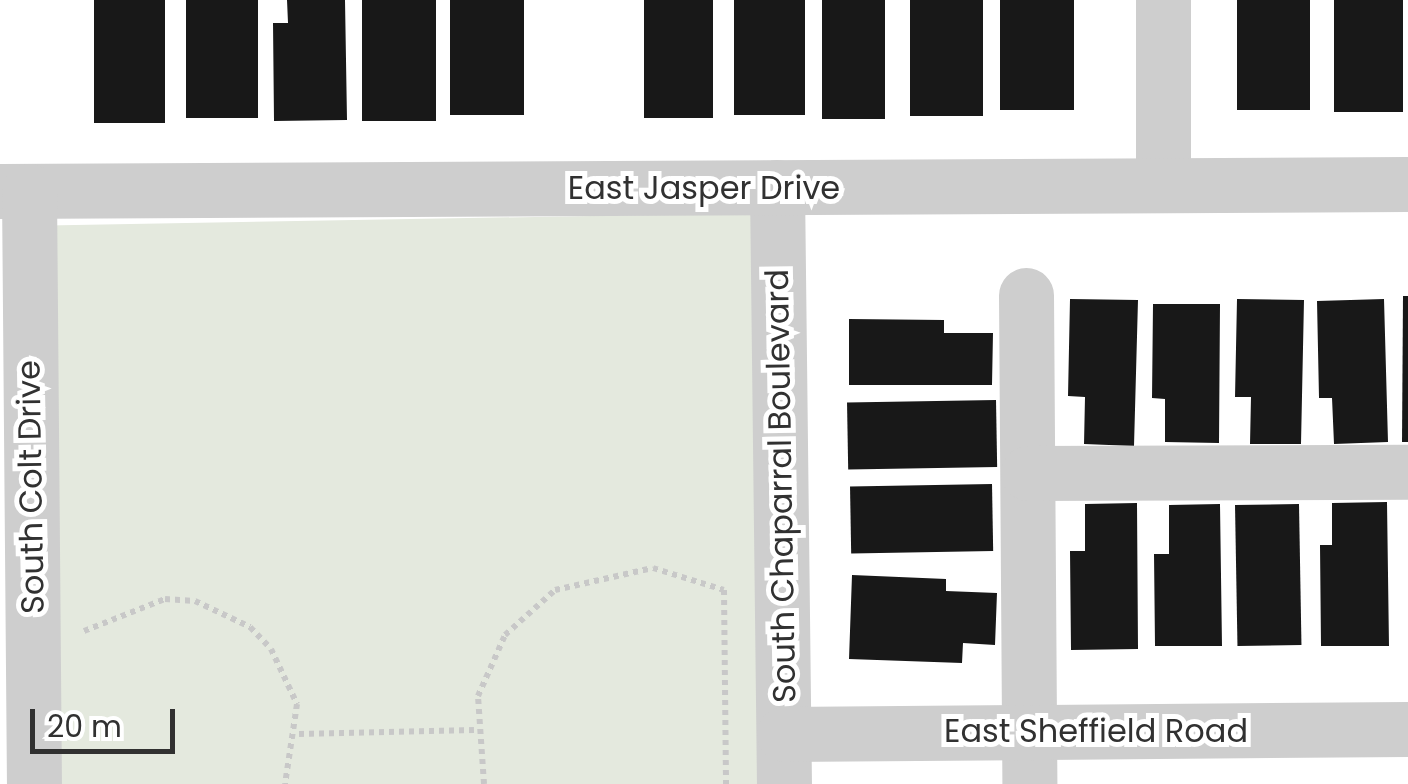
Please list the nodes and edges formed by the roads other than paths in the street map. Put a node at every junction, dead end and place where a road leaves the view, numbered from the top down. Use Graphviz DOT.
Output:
graph roads {
  1 [pos="1163,0"];
  2 [pos="1163,184"];
  3 [pos="1408,184"];
  4 [pos="778,188"];
  5 [pos="14,191"];
  6 [pos="1026,295"];
  7 [pos="1408,472"];
  8 [pos="1028,473"];
  9 [pos="1408,729"];
  10 [pos="17,750"];
  11 [pos="1028,758"];
  12 [pos="784,759"];
  1 -- 2 [label="street"];
  2 -- 3 [label="street, East Jasper Drive"];
  2 -- 4 [label="street, East Jasper Drive"];
  4 -- 5 [label="street, East Jasper Drive"];
  4 -- 12 [label="street, South Chaparral Boulevard"];
  5 -- 10 [label="street, South Colt Drive"];
  6 -- 8 [label="street"];
  7 -- 8 [label="street"];
  8 -- 11 [label="street"];
  9 -- 11 [label="street, East Sheffield Road"];
  11 -- 12 [label="street, East Sheffield Road"];
}
